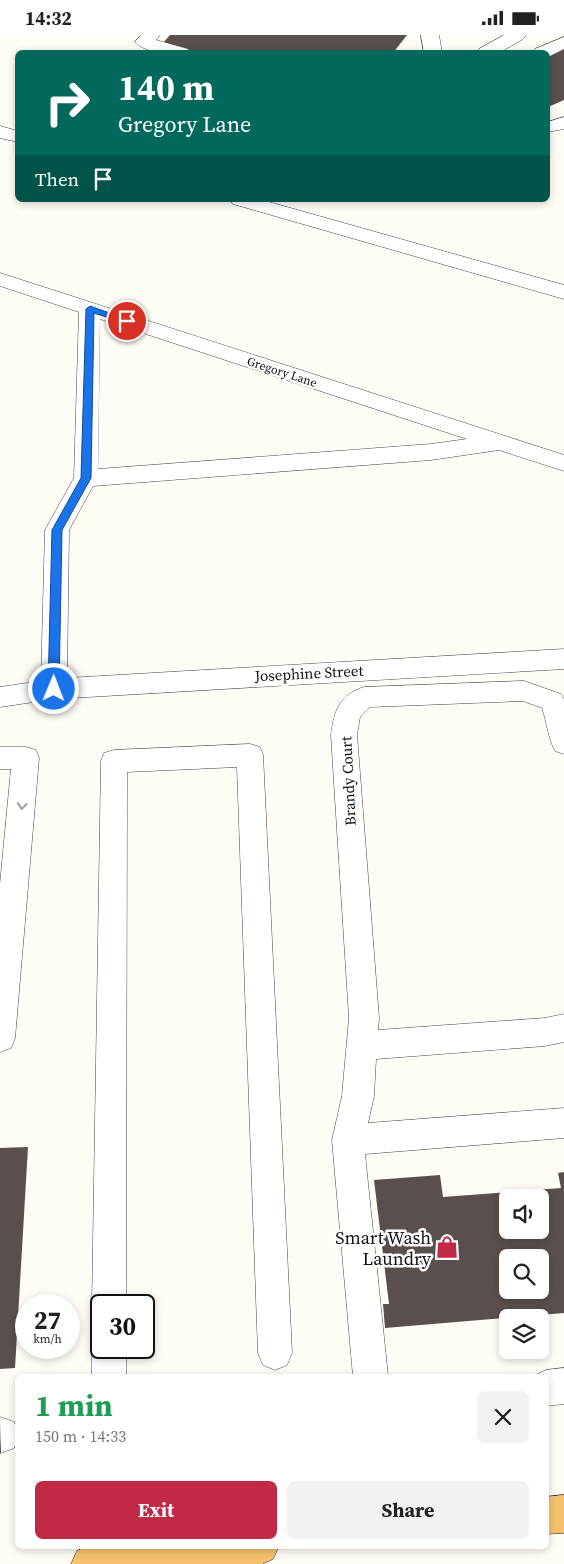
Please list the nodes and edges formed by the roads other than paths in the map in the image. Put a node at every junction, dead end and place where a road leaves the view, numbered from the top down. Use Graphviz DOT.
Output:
graph roads {
  1 [pos="151,35"];
  2 [pos="430,35"];
  3 [pos="517,35"];
  4 [pos="564,42"];
  5 [pos="172,50"];
  6 [pos="432,50"];
  7 [pos="490,50"];
  8 [pos="547,50"];
  9 [pos="564,123"];
  10 [pos="550,126"];
  11 [pos="0,132"];
  12 [pos="15,136"];
  13 [pos="247,202"];
  14 [pos="0,279"];
  15 [pos="564,292"];
  16 [pos="90,309"];
  17 [pos="499,443"];
  18 [pos="564,463"];
  19 [pos="86,478"];
  20 [pos="564,659"];
  21 [pos="54,689"];
  22 [pos="0,697"];
  23 [pos="564,743"];
  24 [pos="0,758"];
  25 [pos="564,1028"];
  26 [pos="0,1038"];
  27 [pos="362,1047"];
  28 [pos="564,1123"];
  29 [pos="348,1140"];
  30 [pos="109,1294"];
  31 [pos="275,1353"];
  32 [pos="109,1359"];
  33 [pos="109,1374"];
  34 [pos="370,1374"];
  35 [pos="564,1386"];
  36 [pos="549,1388"];
  37 [pos="564,1514"];
  38 [pos="549,1516"];
  39 [pos="217,1549"];
  40 [pos="102,1557"];
  1 -- 5 [label="street"];
  2 -- 6 [label="street"];
  3 -- 7 [label="street"];
  4 -- 8 [label="street"];
  9 -- 10 [label="street"];
  11 -- 12 [label="street"];
  13 -- 15 [label="street"];
  14 -- 16 [label="street, Gregory Lane"];
  16 -- 17 [label="street, Gregory Lane"];
  16 -- 19 [label="street"];
  17 -- 18 [label="street, Gregory Lane"];
  17 -- 19 [label="street"];
  19 -- 21 [label="street"];
  20 -- 21 [label="street, Josephine Street"];
  21 -- 22 [label="street, Josephine Street"];
  23 -- 27 [label="street, Brandy Court"];
  24 -- 26 [label="street, one-way"];
  25 -- 27 [label="street"];
  27 -- 29 [label="street, Brandy Court"];
  28 -- 29 [label="street"];
  29 -- 34 [label="street, Brandy Court"];
  30 -- 31 [label="street"];
  32 -- 33 [label="street"];
  35 -- 36 [label="street"];
  37 -- 38 [label="main road"];
  39 -- 40 [label="main road"];
}
